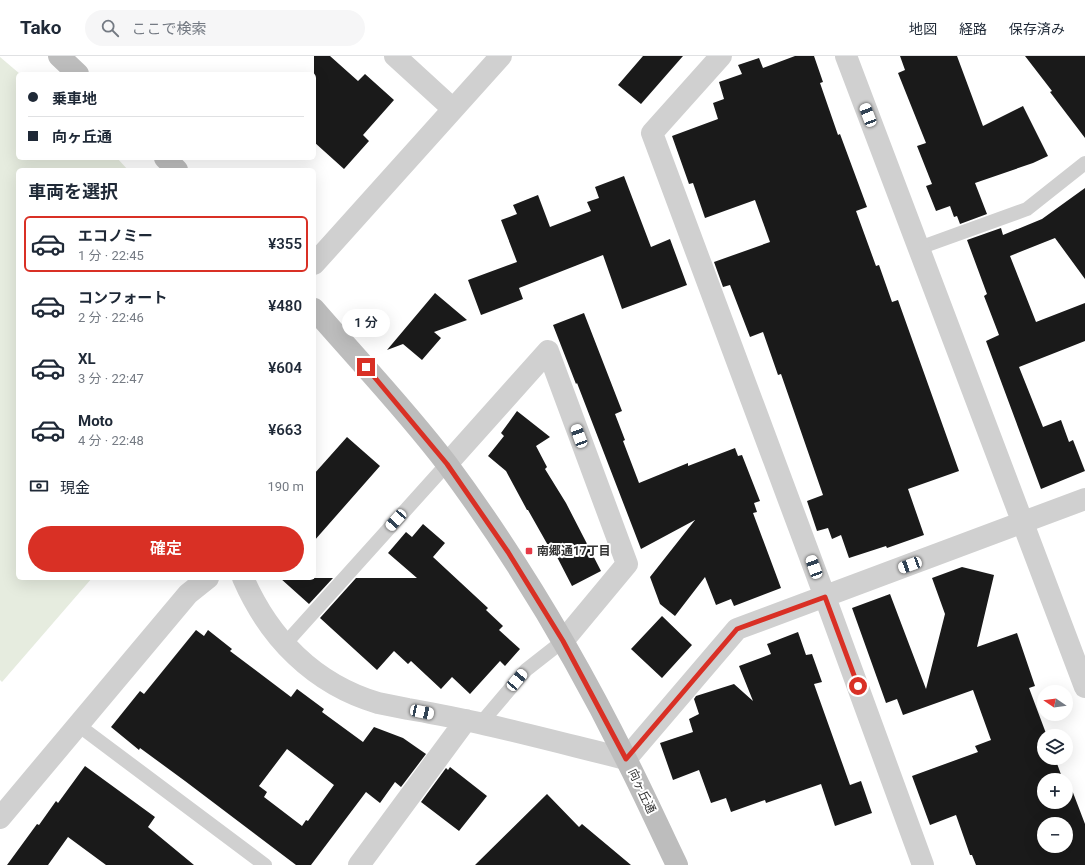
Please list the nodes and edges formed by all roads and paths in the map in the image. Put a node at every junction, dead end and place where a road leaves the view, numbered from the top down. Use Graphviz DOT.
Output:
graph roads {
  1 [pos="60,56"];
  2 [pos="395,56"];
  3 [pos="501,56"];
  4 [pos="721,56"];
  5 [pos="846,56"];
  6 [pos="76,72"];
  7 [pos="453,109"];
  8 [pos="166,160"];
  9 [pos="1085,162"];
  10 [pos="175,168"];
  11 [pos="919,248"];
  12 [pos="316,262"];
  13 [pos="320,316"];
  14 [pos="447,464"];
  15 [pos="1085,500"];
  16 [pos="1023,523"];
  17 [pos="206,580"];
  18 [pos="244,580"];
  19 [pos="825,597"];
  20 [pos="563,641"];
  21 [pos="285,644"];
  22 [pos="1085,687"];
  23 [pos="473,722"];
  24 [pos="78,725"];
  25 [pos="626,759"];
  26 [pos="0,818"];
  27 [pos="673,863"];
  28 [pos="265,865"];
  29 [pos="359,865"];
  30 [pos="923,865"];
  1 -- 6 [label="street"];
  2 -- 7 [label="street"];
  3 -- 7 [label="street"];
  4 -- 19 [label="street"];
  5 -- 11 [label="street"];
  7 -- 12 [label="street"];
  8 -- 10 [label="street"];
  9 -- 11 [label="lane"];
  11 -- 16 [label="street"];
  13 -- 14 [label="street, 向ヶ丘通"];
  14 -- 20 [label="street, 向ヶ丘通"];
  14 -- 20 [label="street"];
  14 -- 21 [label="lane"];
  15 -- 16 [label="street"];
  16 -- 19 [label="street"];
  16 -- 22 [label="street"];
  17 -- 24 [label="street"];
  18 -- 21 [label="street"];
  19 -- 25 [label="street"];
  19 -- 30 [label="street"];
  20 -- 23 [label="lane"];
  20 -- 25 [label="street, 向ヶ丘通"];
  21 -- 23 [label="street"];
  23 -- 25 [label="street"];
  23 -- 29 [label="street"];
  24 -- 26 [label="street"];
  24 -- 28 [label="lane"];
  25 -- 27 [label="street, 向ヶ丘通"];
}
